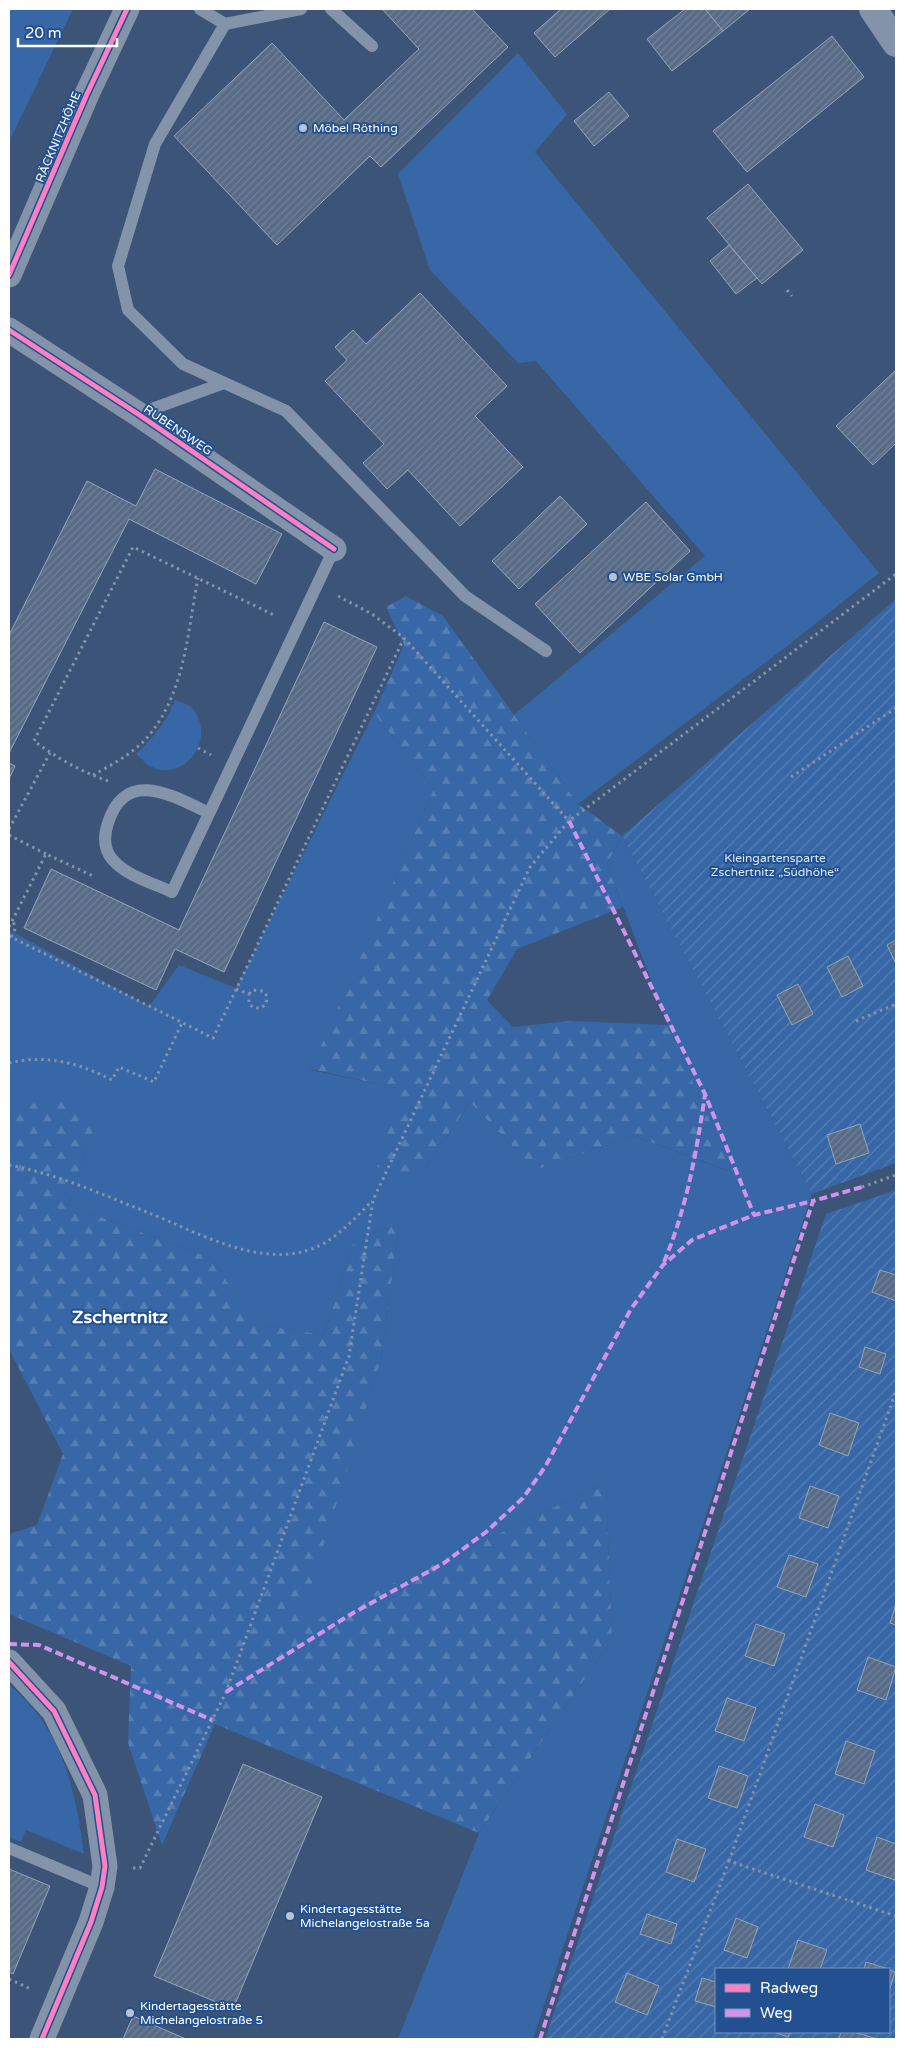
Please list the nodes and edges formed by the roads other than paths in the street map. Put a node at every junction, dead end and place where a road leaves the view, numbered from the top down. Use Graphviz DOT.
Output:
graph roads {
  1 [pos="128,9"];
  2 [pos="200,9"];
  3 [pos="301,9"];
  4 [pos="331,9"];
  5 [pos="873,9"];
  6 [pos="225,24"];
  7 [pos="896,43"];
  8 [pos="372,46"];
  9 [pos="9,275"];
  10 [pos="9,330"];
  11 [pos="224,383"];
  12 [pos="138,414"];
  13 [pos="334,549"];
  14 [pos="546,651"];
  15 [pos="209,813"];
  16 [pos="9,1662"];
  17 [pos="9,1848"];
  18 [pos="104,1876"];
  19 [pos="42,2039"];
  1 -- 9 [label="street, RÄCKNITZHÖHE"];
  2 -- 6 [label="lane"];
  3 -- 6 [label="lane"];
  4 -- 8 [label="lane"];
  5 -- 7 [label="street"];
  6 -- 11 [label="lane"];
  10 -- 12 [label="street, RUBENSWEG"];
  11 -- 12 [label="lane"];
  11 -- 14 [label="lane"];
  12 -- 13 [label="street, RUBENSWEG"];
  13 -- 15 [label="lane, RUBENSWEG"];
  15 -- 15 [label="lane, RUBENSWEG"];
  16 -- 18 [label="street"];
  17 -- 18 [label="lane"];
  18 -- 19 [label="street"];
}
